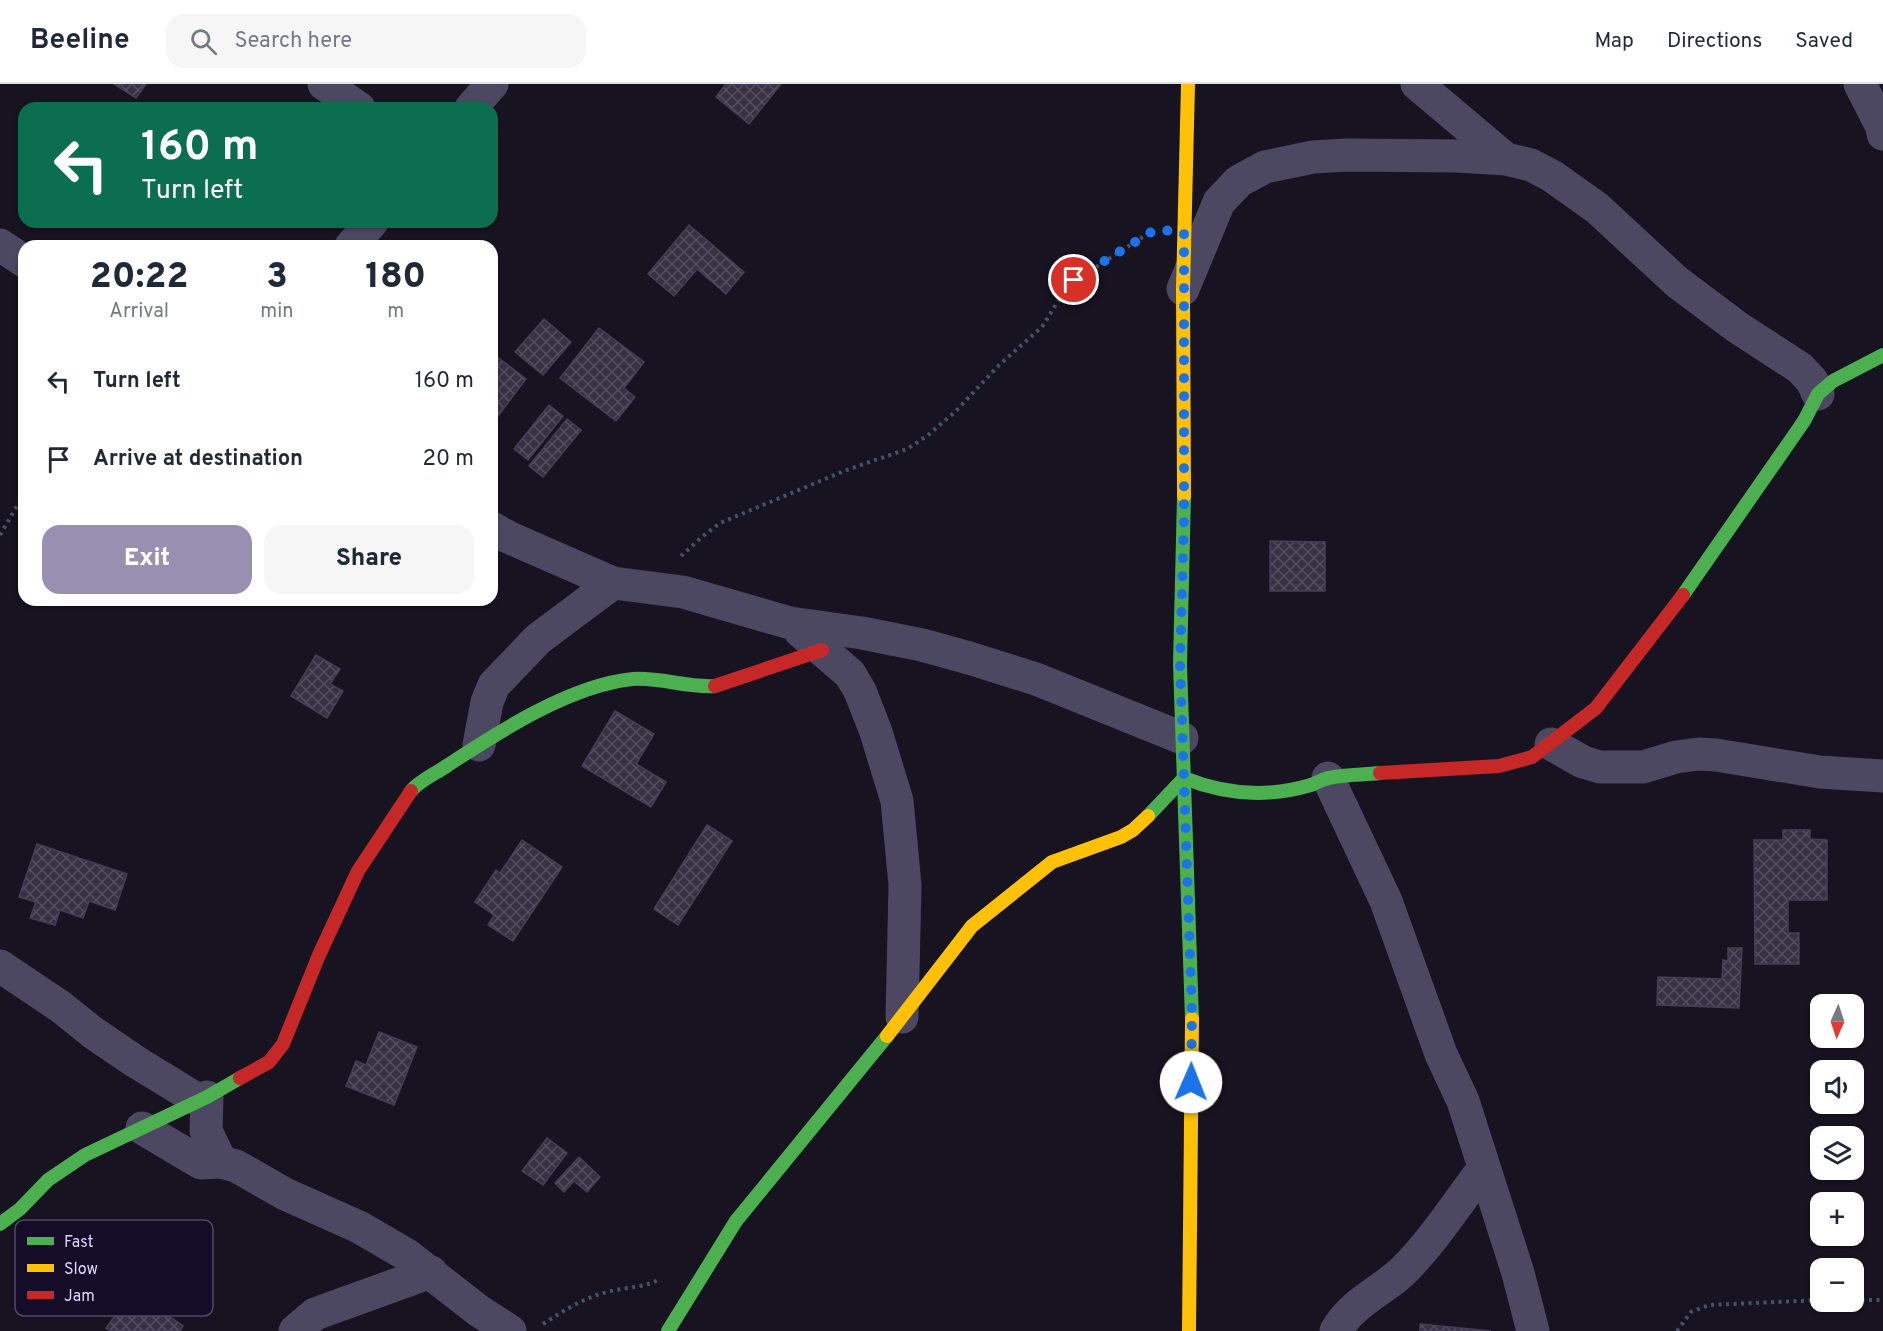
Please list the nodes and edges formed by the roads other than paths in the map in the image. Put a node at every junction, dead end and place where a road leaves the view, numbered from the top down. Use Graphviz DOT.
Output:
graph roads {
  1 [pos="324,84"];
  2 [pos="492,84"];
  3 [pos="1188,84"];
  4 [pos="1417,84"];
  5 [pos="1860,84"];
  6 [pos="350,102"];
  7 [pos="476,102"];
  8 [pos="1883,134"];
  9 [pos="1506,159"];
  10 [pos="367,228"];
  11 [pos="356,240"];
  12 [pos="0,245"];
  13 [pos="18,257"];
  14 [pos="1183,289"];
  15 [pos="1883,355"];
  16 [pos="1818,394"];
  17 [pos="498,531"];
  18 [pos="613,583"];
  19 [pos="790,623"];
  20 [pos="822,650"];
  21 [pos="1182,738"];
  22 [pos="1551,744"];
  23 [pos="479,745"];
  24 [pos="1883,776"];
  25 [pos="1184,778"];
  26 [pos="1328,778"];
  27 [pos="0,966"];
  28 [pos="902,1017"];
  29 [pos="204,1099"];
  30 [pos="142,1128"];
  31 [pos="221,1162"];
  32 [pos="1484,1168"];
  33 [pos="0,1224"];
  34 [pos="431,1272"];
  35 [pos="295,1331"];
  36 [pos="510,1331"];
  37 [pos="668,1331"];
  38 [pos="1189,1331"];
  39 [pos="1336,1331"];
  40 [pos="1533,1331"];
  1 -- 6 [label="street"];
  2 -- 7 [label="street"];
  3 -- 14 [label="street"];
  4 -- 9 [label="street"];
  5 -- 8 [label="street"];
  9 -- 14 [label="street"];
  9 -- 16 [label="street"];
  10 -- 11 [label="street"];
  12 -- 13 [label="street"];
  14 -- 21 [label="street"];
  15 -- 16 [label="street"];
  16 -- 22 [label="street"];
  17 -- 18 [label="street"];
  18 -- 19 [label="street"];
  18 -- 23 [label="street"];
  19 -- 20 [label="street"];
  19 -- 21 [label="street"];
  20 -- 23 [label="street"];
  20 -- 28 [label="street"];
  21 -- 25 [label="street"];
  22 -- 24 [label="street"];
  22 -- 26 [label="street"];
  23 -- 29 [label="street"];
  25 -- 26 [label="street"];
  25 -- 28 [label="street"];
  25 -- 38 [label="street"];
  26 -- 32 [label="street"];
  27 -- 29 [label="street"];
  28 -- 37 [label="street"];
  29 -- 30 [label="street"];
  29 -- 31 [label="street"];
  30 -- 31 [label="street"];
  30 -- 33 [label="street"];
  31 -- 34 [label="street"];
  32 -- 39 [label="street"];
  32 -- 40 [label="street"];
  34 -- 35 [label="street"];
  34 -- 36 [label="street"];
}
